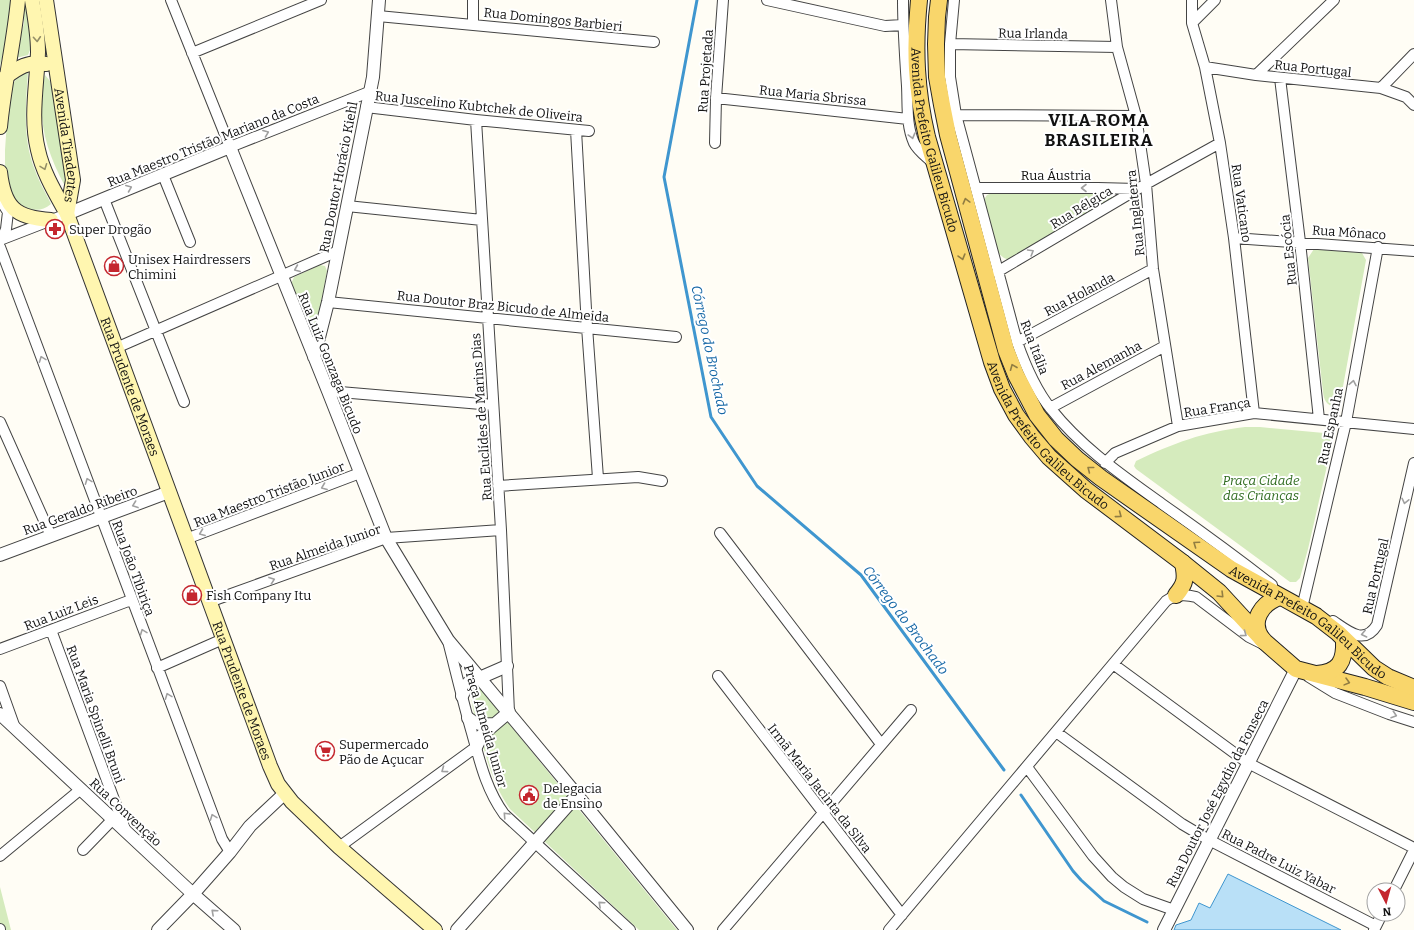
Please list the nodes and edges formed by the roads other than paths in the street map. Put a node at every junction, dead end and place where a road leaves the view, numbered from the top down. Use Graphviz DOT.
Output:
graph roads {
  1 [pos="18,0"];
  2 [pos="32,0"];
  3 [pos="46,0"];
  4 [pos="171,0"];
  5 [pos="321,0"];
  6 [pos="379,0"];
  7 [pos="473,0"];
  8 [pos="723,0"];
  9 [pos="767,0"];
  10 [pos="903,0"];
  11 [pos="919,0"];
  12 [pos="939,0"];
  13 [pos="954,0"];
  14 [pos="1111,0"];
  15 [pos="1192,0"];
  16 [pos="1215,0"];
  17 [pos="1334,0"];
  18 [pos="378,16"];
  19 [pos="1192,23"];
  20 [pos="473,24"];
  21 [pos="903,25"];
  22 [pos="654,42"];
  23 [pos="950,44"];
  24 [pos="1117,47"];
  25 [pos="192,53"];
  26 [pos="1414,54"];
  27 [pos="37,63"];
  28 [pos="1205,67"];
  29 [pos="58,73"];
  30 [pos="1256,75"];
  31 [pos="1280,78"];
  32 [pos="3,79"];
  33 [pos="1381,88"];
  34 [pos="370,92"];
  35 [pos="716,98"];
  36 [pos="1414,105"];
  37 [pos="366,107"];
  38 [pos="956,114"];
  39 [pos="1136,116"];
  40 [pos="908,119"];
  41 [pos="476,120"];
  42 [pos="0,124"];
  43 [pos="0,127"];
  44 [pos="576,130"];
  45 [pos="589,131"];
  46 [pos="715,143"];
  47 [pos="1220,143"];
  48 [pos="230,147"];
  49 [pos="935,165"];
  50 [pos="0,172"];
  51 [pos="163,174"];
  52 [pos="1146,184"];
  53 [pos="976,188"];
  54 [pos="1137,189"];
  55 [pos="104,199"];
  56 [pos="0,200"];
  57 [pos="347,206"];
  58 [pos="67,214"];
  59 [pos="50,220"];
  60 [pos="482,220"];
  61 [pos="1234,238"];
  62 [pos="1,242"];
  63 [pos="190,242"];
  64 [pos="1300,242"];
  65 [pos="1378,247"];
  66 [pos="338,251"];
  67 [pos="1414,251"];
  68 [pos="319,260"];
  69 [pos="1154,269"];
  70 [pos="334,272"];
  71 [pos="997,272"];
  72 [pos="281,276"];
  73 [pos="328,302"];
  74 [pos="488,318"];
  75 [pos="587,327"];
  76 [pos="156,330"];
  77 [pos="676,337"];
  78 [pos="1017,342"];
  79 [pos="1166,346"];
  80 [pos="116,348"];
  81 [pos="314,357"];
  82 [pos="328,391"];
  83 [pos="184,402"];
  84 [pos="493,405"];
  85 [pos="1050,408"];
  86 [pos="1254,413"];
  87 [pos="1319,419"];
  88 [pos="0,422"];
  89 [pos="1346,422"];
  90 [pos="1178,426"];
  91 [pos="1414,429"];
  92 [pos="1105,463"];
  93 [pos="1414,463"];
  94 [pos="360,473"];
  95 [pos="598,478"];
  96 [pos="662,480"];
  97 [pos="498,486"];
  98 [pos="169,492"];
  99 [pos="102,517"];
  100 [pos="501,530"];
  101 [pos="720,533"];
  102 [pos="50,536"];
  103 [pos="386,538"];
  104 [pos="186,539"];
  105 [pos="0,555"];
  106 [pos="1183,563"];
  107 [pos="1176,595"];
  108 [pos="1280,597"];
  109 [pos="131,600"];
  110 [pos="209,602"];
  111 [pos="1309,612"];
  112 [pos="51,630"];
  113 [pos="223,639"];
  114 [pos="448,640"];
  115 [pos="1344,640"];
  116 [pos="1268,645"];
  117 [pos="0,649"];
  118 [pos="1113,664"];
  119 [pos="507,666"];
  120 [pos="157,668"];
  121 [pos="1296,669"];
  122 [pos="1315,674"];
  123 [pos="718,676"];
  124 [pos="479,677"];
  125 [pos="0,686"];
  126 [pos="1414,688"];
  127 [pos="462,696"];
  128 [pos="1414,702"];
  129 [pos="911,710"];
  130 [pos="509,712"];
  131 [pos="0,714"];
  132 [pos="468,718"];
  133 [pos="1414,722"];
  134 [pos="494,724"];
  135 [pos="15,728"];
  136 [pos="1056,732"];
  137 [pos="881,744"];
  138 [pos="476,748"];
  139 [pos="1248,763"];
  140 [pos="1027,767"];
  141 [pos="81,789"];
  142 [pos="285,794"];
  143 [pos="577,795"];
  144 [pos="823,812"];
  145 [pos="113,819"];
  146 [pos="125,829"];
  147 [pos="1209,840"];
  148 [pos="535,843"];
  149 [pos="339,847"];
  150 [pos="1414,849"];
  151 [pos="83,850"];
  152 [pos="230,852"];
  153 [pos="0,856"];
  154 [pos="1398,882"];
  155 [pos="193,894"];
  156 [pos="1174,910"];
  157 [pos="902,915"];
  158 [pos="1375,928"];
  159 [pos="158,930"];
  160 [pos="234,930"];
  161 [pos="435,930"];
  162 [pos="457,930"];
  163 [pos="630,930"];
  164 [pos="687,930"];
  165 [pos="723,930"];
  166 [pos="889,930"];
  167 [pos="1164,930"];
  1 -- 32 [label="main road"];
  2 -- 27 [label="main road, Avenida Tiradentes, one-way"];
  3 -- 29 [label="main road, Avenida Tiradentes"];
  4 -- 25 [label="street, Rua Luiz Gonzaga Bicudo"];
  5 -- 25 [label="street"];
  6 -- 18 [label="street, Rua Doutor Horácio Kiehl"];
  7 -- 20 [label="street"];
  8 -- 35 [label="street, Rua Projetada"];
  9 -- 21 [label="street"];
  10 -- 21 [label="street"];
  11 -- 49 [label="main road, Avenida Prefeito Galileu Bicudo"];
  108 -- 12 [label="main road, Avenida Prefeito Galileu Bicudo, one-way"];
  13 -- 23 [label="street, Rua Itália"];
  14 -- 24 [label="street, Rua Inglaterra"];
  15 -- 19 [label="street, Rua Vaticano"];
  16 -- 19 [label="street"];
  17 -- 30 [label="street"];
  18 -- 20 [label="street, Rua Domingos Barbieri"];
  18 -- 34 [label="street, Rua Doutor Horácio Kiehl"];
  19 -- 28 [label="street, Rua Vaticano"];
  20 -- 22 [label="street, Rua Domingos Barbieri"];
  21 -- 40 [label="street"];
  23 -- 24 [label="street, Rua Irlanda"];
  23 -- 38 [label="street, Rua Itália"];
  24 -- 39 [label="street, Rua Inglaterra"];
  25 -- 48 [label="street, Rua Luiz Gonzaga Bicudo"];
  26 -- 33 [label="street"];
  27 -- 29 [label="main road"];
  27 -- 32 [label="main road"];
  27 -- 58 [label="main road, Avenida Tiradentes, one-way"];
  28 -- 30 [label="street, Rua Portugal"];
  28 -- 47 [label="street, Rua Vaticano"];
  29 -- 58 [label="main road, Avenida Tiradentes"];
  30 -- 31 [label="street, Rua Portugal"];
  31 -- 33 [label="street, Rua Portugal"];
  31 -- 64 [label="street, Rua Escócia"];
  32 -- 42 [label="main road"];
  33 -- 36 [label="street, Rua Portugal"];
  34 -- 37 [label="street, Rua Doutor Horácio Kiehl"];
  48 -- 34 [label="street, Rua Maestro Tristão Mariano da Costa, one-way"];
  35 -- 40 [label="street, Rua Maria Sbrissa"];
  35 -- 46 [label="street, Rua Projetada"];
  37 -- 41 [label="street, Rua Juscelino Kubtchek de Oliveira"];
  37 -- 57 [label="street, Rua Doutor Horácio Kiehl"];
  38 -- 39 [label="street"];
  38 -- 53 [label="street, Rua Itália"];
  39 -- 52 [label="street, Rua Inglaterra"];
  40 -- 49 [label="street, one-way"];
  41 -- 44 [label="street, Rua Juscelino Kubtchek de Oliveira"];
  41 -- 60 [label="street, Rua Euclídes de Marins Dias"];
  42 -- 43 [label="main road"];
  44 -- 45 [label="street, Rua Juscelino Kubtchek de Oliveira"];
  44 -- 75 [label="street"];
  47 -- 52 [label="street, Rua Bélgica"];
  47 -- 61 [label="street, Rua Vaticano"];
  48 -- 51 [label="street, Rua Maestro Tristão Mariano da Costa"];
  48 -- 72 [label="street, Rua Luiz Gonzaga Bicudo"];
  49 -- 106 [label="main road, Avenida Prefeito Galileu Bicudo, one-way"];
  50 -- 59 [label="main road"];
  55 -- 51 [label="street, Rua Maestro Tristão Mariano da Costa, one-way"];
  51 -- 63 [label="street"];
  52 -- 54 [label="street, Rua Bélgica"];
  52 -- 69 [label="street, Rua Inglaterra"];
  54 -- 53 [label="street, Rua Áustria, one-way"];
  53 -- 71 [label="street, Rua Itália"];
  71 -- 54 [label="street, Rua Bélgica, one-way"];
  55 -- 58 [label="street, Rua Maestro Tristão Mariano da Costa"];
  55 -- 76 [label="street"];
  56 -- 62 [label="street"];
  57 -- 60 [label="street"];
  57 -- 66 [label="street, Rua Doutor Horácio Kiehl"];
  58 -- 59 [label="street"];
  58 -- 80 [label="main road, Rua Prudente de Moraes"];
  59 -- 62 [label="street"];
  60 -- 74 [label="street, Rua Euclídes de Marins Dias"];
  61 -- 64 [label="street, Rua Mônaco"];
  61 -- 86 [label="street, Rua Vaticano"];
  99 -- 62 [label="street, Rua João Tibiriça, one-way"];
  64 -- 65 [label="street, Rua Mônaco"];
  64 -- 87 [label="street, Rua Escócia"];
  65 -- 67 [label="street, Rua Mônaco"];
  89 -- 65 [label="street, Rua Espanha, one-way"];
  66 -- 68 [label="street"];
  66 -- 70 [label="street, Rua Doutor Horácio Kiehl"];
  68 -- 70 [label="street"];
  68 -- 72 [label="street, one-way"];
  69 -- 78 [label="street, Rua Holanda"];
  69 -- 79 [label="street, Rua Inglaterra"];
  70 -- 73 [label="street, Rua Doutor Horácio Kiehl"];
  71 -- 78 [label="street, Rua Itália"];
  72 -- 76 [label="street"];
  72 -- 81 [label="street, Rua Luiz Gonzaga Bicudo"];
  73 -- 74 [label="street, Rua Doutor Braz Bicudo de Almeida"];
  73 -- 81 [label="street, Rua Doutor Horácio Kiehl"];
  74 -- 75 [label="street, Rua Doutor Braz Bicudo de Almeida"];
  74 -- 84 [label="street, Rua Euclídes de Marins Dias"];
  75 -- 77 [label="street, Rua Doutor Braz Bicudo de Almeida"];
  75 -- 95 [label="street"];
  76 -- 80 [label="street"];
  76 -- 83 [label="street"];
  78 -- 85 [label="street, Rua Itália"];
  79 -- 85 [label="street, Rua Alemanha"];
  79 -- 90 [label="street, Rua Inglaterra"];
  80 -- 98 [label="main road, Rua Prudente de Moraes"];
  81 -- 82 [label="street, Rua Luiz Gonzaga Bicudo"];
  82 -- 84 [label="street"];
  82 -- 94 [label="street, Rua Luiz Gonzaga Bicudo"];
  84 -- 97 [label="street, Rua Euclídes de Marins Dias"];
  85 -- 92 [label="street, Rua Itália"];
  86 -- 87 [label="street, Rua França"];
  86 -- 90 [label="street, Rua França"];
  87 -- 89 [label="street, Rua França"];
  88 -- 102 [label="street"];
  89 -- 91 [label="street, Rua França"];
  89 -- 111 [label="street, Rua Espanha"];
  90 -- 92 [label="street, Rua França"];
  92 -- 111 [label="street, Rua Itália"];
  93 -- 111 [label="street, Rua Portugal, one-way"];
  94 -- 103 [label="street, Rua Luiz Gonzaga Bicudo"];
  94 -- 104 [label="street, Rua Maestro Tristão Junior, one-way"];
  95 -- 96 [label="street"];
  95 -- 97 [label="street"];
  97 -- 100 [label="street, Rua Euclídes de Marins Dias"];
  98 -- 99 [label="street, Rua Geraldo Ribeiro, one-way"];
  98 -- 104 [label="main road, Rua Prudente de Moraes"];
  99 -- 102 [label="street, Rua Geraldo Ribeiro"];
  99 -- 109 [label="street, Rua João Tibiriça"];
  100 -- 103 [label="street, Rua Almeida Junior"];
  100 -- 119 [label="street, Rua Euclídes de Marins Dias"];
  101 -- 137 [label="street"];
  102 -- 105 [label="street, Rua Geraldo Ribeiro"];
  110 -- 103 [label="street, Rua Almeida Junior, one-way"];
  103 -- 114 [label="street, Rua Luiz Gonzaga Bicudo"];
  104 -- 110 [label="main road, Rua Prudente de Moraes"];
  106 -- 107 [label="main road"];
  106 -- 116 [label="main road, Avenida Prefeito Galileu Bicudo, one-way"];
  107 -- 116 [label="street, one-way"];
  107 -- 118 [label="street"];
  108 -- 111 [label="main road, Avenida Prefeito Galileu Bicudo"];
  108 -- 116 [label="main road"];
  109 -- 112 [label="street, Rua Luiz Leis"];
  120 -- 109 [label="street, Rua João Tibiriça, one-way"];
  110 -- 113 [label="main road, Rua Prudente de Moraes"];
  111 -- 115 [label="main road, Avenida Prefeito Galileu Bicudo"];
  112 -- 117 [label="street, Rua Luiz Leis"];
  112 -- 146 [label="street, Rua Maria Spinelli Bruni"];
  113 -- 120 [label="street"];
  113 -- 142 [label="main road, Rua Prudente de Moraes"];
  114 -- 124 [label="street, Rua Luiz Gonzaga Bicudo"];
  114 -- 127 [label="street, Praça Almeida Junior"];
  115 -- 122 [label="main road"];
  115 -- 126 [label="main road, Avenida Prefeito Galileu Bicudo"];
  116 -- 121 [label="main road, Avenida Prefeito Galileu Bicudo"];
  118 -- 136 [label="street"];
  118 -- 139 [label="street"];
  119 -- 124 [label="street"];
  119 -- 130 [label="street, Rua Euclídes de Marins Dias"];
  152 -- 120 [label="street, Rua João Tibiriça, one-way"];
  121 -- 122 [label="main road, Avenida Prefeito Galileu Bicudo"];
  121 -- 133 [label="street, one-way"];
  121 -- 139 [label="street, Rua Doutor José Egydio da Fonseca"];
  122 -- 128 [label="main road, Avenida Prefeito Galileu Bicudo, one-way"];
  123 -- 144 [label="street, Irmã Maria Jacinta da Silva"];
  124 -- 127 [label="street"];
  124 -- 130 [label="street, Rua Luiz Gonzaga Bicudo"];
  125 -- 135 [label="street"];
  127 -- 132 [label="street, Praça Almeida Junior"];
  129 -- 137 [label="street"];
  130 -- 134 [label="street"];
  130 -- 143 [label="street, Rua Luiz Gonzaga Bicudo"];
  131 -- 135 [label="street, Rua Convenção"];
  132 -- 134 [label="street"];
  132 -- 138 [label="street, Praça Almeida Junior"];
  134 -- 138 [label="street"];
  135 -- 141 [label="street, Rua Convenção"];
  136 -- 140 [label="street"];
  136 -- 147 [label="street, Rua Padre Luiz Yabar"];
  137 -- 144 [label="street"];
  148 -- 138 [label="street, Praça Almeida Junior, one-way"];
  138 -- 149 [label="street, one-way"];
  139 -- 147 [label="street, Rua Doutor José Egydio da Fonseca"];
  139 -- 150 [label="street"];
  140 -- 156 [label="street"];
  140 -- 157 [label="street"];
  141 -- 145 [label="street, Rua Convenção"];
  141 -- 153 [label="street"];
  142 -- 149 [label="main road, Rua Prudente de Moraes"];
  142 -- 152 [label="street"];
  143 -- 148 [label="street"];
  143 -- 164 [label="street, Rua Luiz Gonzaga Bicudo"];
  144 -- 157 [label="street, Irmã Maria Jacinta da Silva"];
  144 -- 165 [label="street"];
  145 -- 146 [label="street, Rua Convenção"];
  145 -- 151 [label="street"];
  146 -- 155 [label="street, Rua Convenção"];
  147 -- 156 [label="street, Rua Doutor José Egydio da Fonseca"];
  147 -- 158 [label="street, Rua Padre Luiz Yabar"];
  148 -- 162 [label="street"];
  163 -- 148 [label="street, Praça Almeida Junior, one-way"];
  149 -- 161 [label="main road, Rua Prudente de Moraes"];
  150 -- 154 [label="street"];
  152 -- 155 [label="street"];
  155 -- 159 [label="street"];
  160 -- 155 [label="street, Rua Convenção, one-way"];
  156 -- 167 [label="street, Rua Doutor José Egydio da Fonseca"];
  157 -- 166 [label="street"];
}
